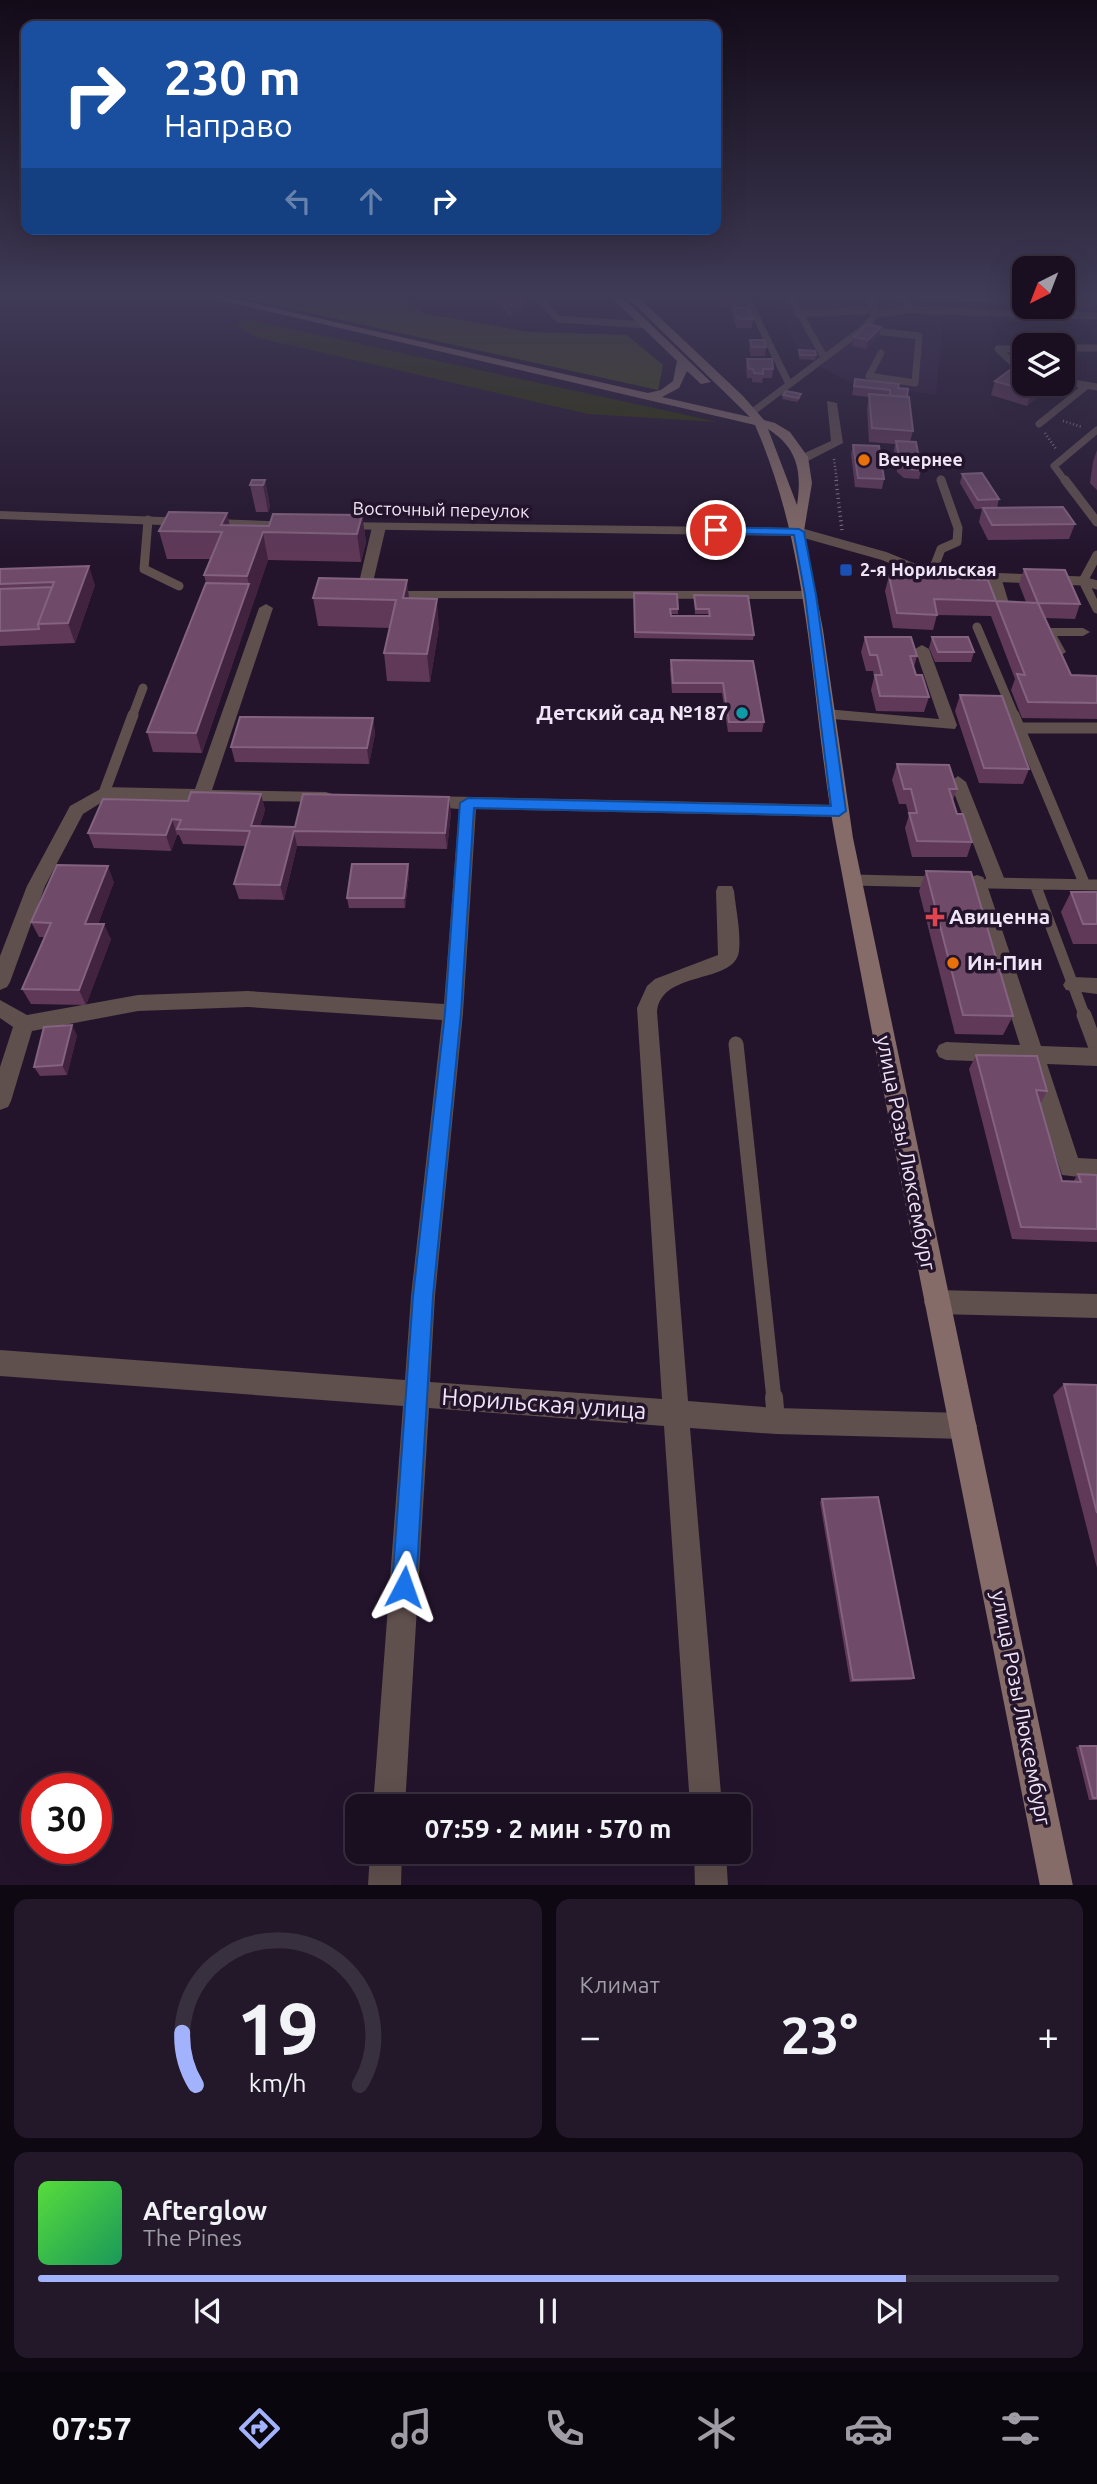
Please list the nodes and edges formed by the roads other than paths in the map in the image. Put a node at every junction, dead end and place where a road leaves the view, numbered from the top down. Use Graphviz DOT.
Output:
graph roads {
  1 [pos="597,384"];
  2 [pos="676,384"];
  3 [pos="708,384"];
  4 [pos="722,384"];
  5 [pos="789,384"];
  6 [pos="1075,384"];
  7 [pos="1085,387"];
  8 [pos="1097,387"];
  9 [pos="650,396"];
  10 [pos="831,403"];
  11 [pos="755,417"];
  12 [pos="1039,424"];
  13 [pos="1096,431"];
  14 [pos="802,459"];
  15 [pos="941,478"];
  16 [pos="0,515"];
  17 [pos="148,520"];
  18 [pos="1097,523"];
  19 [pos="303,526"];
  20 [pos="329,526"];
  21 [pos="379,527"];
  22 [pos="799,532"];
  23 [pos="1097,555"];
  24 [pos="931,575"];
  25 [pos="994,578"];
  26 [pos="1083,581"];
  27 [pos="1097,585"];
  28 [pos="179,586"];
  29 [pos="810,595"];
  30 [pos="266,608"];
  31 [pos="1097,609"];
  32 [pos="1003,610"];
  33 [pos="977,627"];
  34 [pos="1083,632"];
  35 [pos="922,649"];
  36 [pos="1066,669"];
  37 [pos="143,688"];
  38 [pos="826,714"];
  39 [pos="1019,728"];
  40 [pos="1097,728"];
  41 [pos="958,782"];
  42 [pos="104,793"];
  43 [pos="202,794"];
  44 [pos="342,799"];
  45 [pos="412,801"];
  46 [pos="468,803"];
  47 [pos="839,811"];
  48 [pos="852,880"];
  49 [pos="972,882"];
  50 [pos="1035,884"];
  51 [pos="1091,885"];
  52 [pos="725,891"];
  53 [pos="0,982"];
  54 [pos="1073,985"];
  55 [pos="1097,986"];
  56 [pos="0,1008"];
  57 [pos="453,1013"];
  58 [pos="24,1024"];
  59 [pos="736,1044"];
  60 [pos="1097,1050"];
  61 [pos="946,1051"];
  62 [pos="1033,1054"];
  63 [pos="1097,1057"];
  64 [pos="0,1101"];
  65 [pos="1097,1168"];
  66 [pos="936,1302"];
  67 [pos="1097,1306"];
  68 [pos="0,1363"];
  69 [pos="417,1395"];
  70 [pos="677,1414"];
  71 [pos="776,1422"];
  72 [pos="964,1426"];
  73 [pos="390,1794"];
  74 [pos="705,1794"];
  75 [pos="385,1864"];
  76 [pos="711,1864"];
  77 [pos="384,1885"];
  78 [pos="712,1885"];
  79 [pos="1057,1885"];
  1 -- 9 [label="main road"];
  2 -- 9 [label="main road"];
  3 -- 11 [label="main road"];
  4 -- 11 [label="main road, улица Розы Люксембург"];
  5 -- 11 [label="lane"];
  6 -- 7 [label="lane"];
  7 -- 8 [label="lane"];
  7 -- 12 [label="lane"];
  9 -- 11 [label="main road"];
  10 -- 14 [label="street"];
  11 -- 14 [label="main road"];
  11 -- 22 [label="main road, улица Розы Люксембург"];
  13 -- 18 [label="lane"];
  14 -- 22 [label="main road"];
  15 -- 24 [label="lane"];
  16 -- 17 [label="street"];
  17 -- 19 [label="street"];
  17 -- 28 [label="lane"];
  20 -- 21 [label="street, Восточный переулок"];
  21 -- 22 [label="street, Восточный переулок"];
  21 -- 29 [label="street"];
  22 -- 24 [label="lane"];
  22 -- 29 [label="main road, улица Розы Люксембург"];
  23 -- 26 [label="lane"];
  24 -- 25 [label="lane"];
  25 -- 26 [label="lane"];
  25 -- 32 [label="street"];
  26 -- 27 [label="lane"];
  26 -- 31 [label="lane"];
  29 -- 38 [label="main road, улица Розы Люксембург"];
  30 -- 43 [label="street"];
  33 -- 39 [label="lane"];
  34 -- 36 [label="street"];
  35 -- 38 [label="street"];
  37 -- 42 [label="lane"];
  38 -- 47 [label="main road, улица Розы Люксембург"];
  39 -- 40 [label="lane"];
  39 -- 51 [label="lane"];
  41 -- 49 [label="street"];
  42 -- 43 [label="street"];
  42 -- 53 [label="street"];
  43 -- 44 [label="street"];
  45 -- 46 [label="street"];
  46 -- 47 [label="street"];
  46 -- 57 [label="street"];
  47 -- 48 [label="main road, улица Розы Люксембург"];
  48 -- 49 [label="lane"];
  48 -- 66 [label="main road, улица Розы Люксембург"];
  49 -- 50 [label="lane"];
  49 -- 62 [label="street"];
  50 -- 51 [label="lane"];
  50 -- 54 [label="lane"];
  52 -- 70 [label="street"];
  54 -- 55 [label="street"];
  54 -- 60 [label="lane"];
  56 -- 58 [label="street"];
  57 -- 58 [label="street"];
  57 -- 69 [label="street"];
  58 -- 64 [label="street"];
  59 -- 71 [label="lane"];
  61 -- 62 [label="street"];
  62 -- 63 [label="street"];
  62 -- 65 [label="street"];
  66 -- 67 [label="street"];
  66 -- 72 [label="main road, улица Розы Люксембург"];
  68 -- 69 [label="street, Норильская улица"];
  69 -- 70 [label="street, Норильская улица"];
  69 -- 73 [label="street"];
  70 -- 71 [label="street, Норильская улица"];
  70 -- 74 [label="street"];
  71 -- 72 [label="street, Норильская улица"];
  72 -- 79 [label="main road, улица Розы Люксембург"];
  75 -- 77 [label="street"];
  76 -- 78 [label="street"];
}
